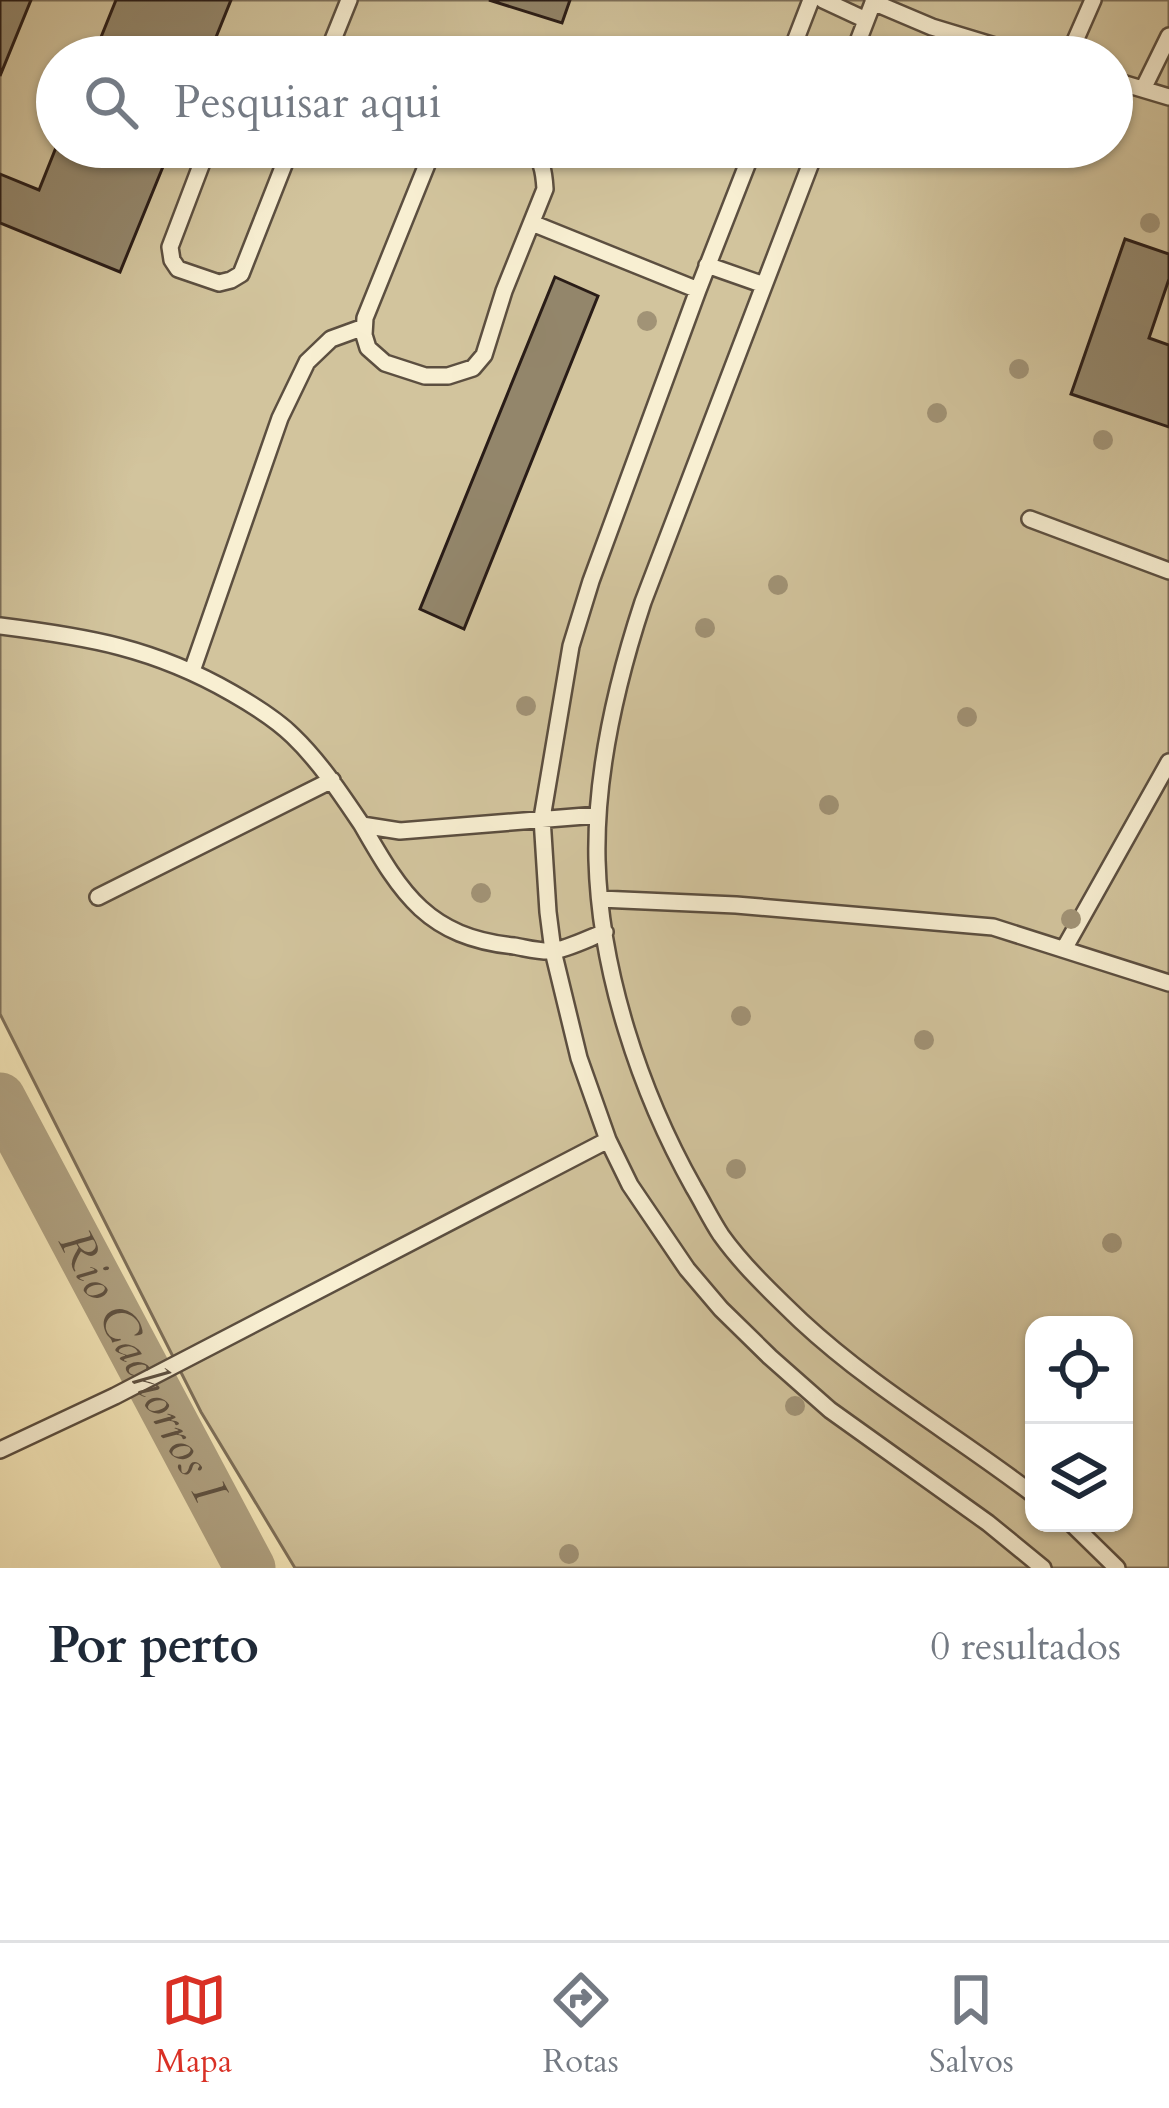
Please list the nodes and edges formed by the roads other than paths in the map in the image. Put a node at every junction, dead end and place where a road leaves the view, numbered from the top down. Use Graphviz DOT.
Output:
graph roads {
  1 [pos="350,0"];
  2 [pos="812,0"];
  3 [pos="823,0"];
  4 [pos="1093,0"];
  5 [pos="873,1"];
  6 [pos="866,20"];
  7 [pos="335,36"];
  8 [pos="797,36"];
  9 [pos="860,36"];
  10 [pos="962,36"];
  11 [pos="1077,36"];
  12 [pos="1169,36"];
  13 [pos="1133,86"];
  14 [pos="1143,89"];
  15 [pos="1169,97"];
  16 [pos="200,168"];
  17 [pos="283,168"];
  18 [pos="425,168"];
  19 [pos="542,168"];
  20 [pos="746,168"];
  21 [pos="809,168"];
  22 [pos="532,223"];
  23 [pos="707,266"];
  24 [pos="764,285"];
  25 [pos="698,290"];
  26 [pos="364,327"];
  27 [pos="1030,519"];
  28 [pos="1169,572"];
  29 [pos="0,626"];
  30 [pos="192,671"];
  31 [pos="1169,762"];
  32 [pos="332,781"];
  33 [pos="598,815"];
  34 [pos="542,818"];
  35 [pos="362,825"];
  36 [pos="98,897"];
  37 [pos="600,899"];
  38 [pos="604,932"];
  39 [pos="1064,949"];
  40 [pos="554,951"];
  41 [pos="1169,983"];
  42 [pos="608,1140"];
  43 [pos="0,1450"];
  44 [pos="1025,1489"];
  45 [pos="1080,1532"];
  46 [pos="1043,1568"];
  47 [pos="1117,1568"];
  1 -- 7 [label="lane"];
  2 -- 8 [label="lane"];
  3 -- 6 [label="lane"];
  4 -- 11 [label="lane"];
  5 -- 6 [label="lane"];
  5 -- 10 [label="lane"];
  6 -- 9 [label="lane"];
  12 -- 14 [label="lane"];
  13 -- 14 [label="lane"];
  14 -- 15 [label="lane"];
  16 -- 17 [label="lane"];
  18 -- 26 [label="lane"];
  19 -- 22 [label="lane"];
  20 -- 23 [label="lane"];
  21 -- 24 [label="lane"];
  22 -- 25 [label="lane"];
  22 -- 26 [label="lane"];
  23 -- 24 [label="lane"];
  23 -- 25 [label="lane"];
  24 -- 33 [label="lane"];
  25 -- 34 [label="lane"];
  26 -- 30 [label="lane"];
  27 -- 28 [label="lane"];
  29 -- 30 [label="lane"];
  30 -- 32 [label="lane"];
  31 -- 39 [label="lane"];
  32 -- 35 [label="lane"];
  32 -- 36 [label="lane"];
  33 -- 34 [label="lane"];
  33 -- 37 [label="lane"];
  34 -- 35 [label="lane"];
  34 -- 40 [label="lane"];
  35 -- 40 [label="lane"];
  37 -- 38 [label="lane"];
  37 -- 39 [label="lane"];
  38 -- 40 [label="lane"];
  38 -- 44 [label="lane"];
  39 -- 41 [label="lane"];
  40 -- 42 [label="lane"];
  42 -- 43 [label="lane"];
  42 -- 46 [label="lane"];
  45 -- 47 [label="lane"];
}
